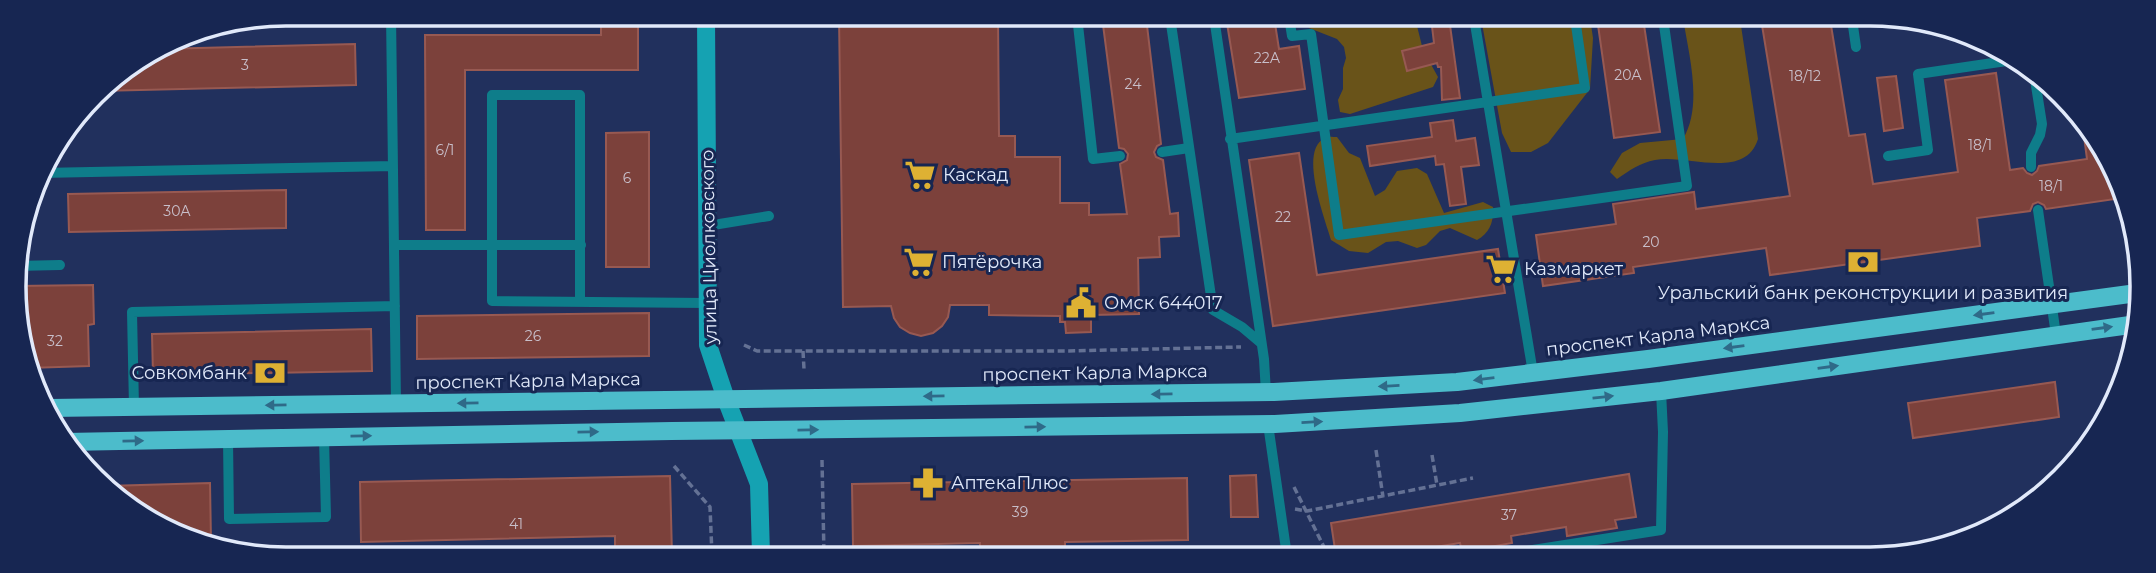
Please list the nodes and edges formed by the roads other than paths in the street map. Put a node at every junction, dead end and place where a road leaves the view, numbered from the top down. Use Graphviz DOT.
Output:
graph roads {
  1 [pos="391,26"];
  2 [pos="706,26"];
  3 [pos="1078,26"];
  4 [pos="1171,26"];
  5 [pos="1214,26"];
  6 [pos="1290,26"];
  7 [pos="1475,26"];
  8 [pos="1576,26"];
  9 [pos="1664,26"];
  10 [pos="1853,26"];
  11 [pos="1856,47"];
  12 [pos="2001,62"];
  13 [pos="2042,92"];
  14 [pos="1488,101"];
  15 [pos="1324,125"];
  16 [pos="1230,139"];
  17 [pos="1189,148"];
  18 [pos="1162,152"];
  19 [pos="1119,156"];
  20 [pos="1888,156"];
  21 [pos="393,166"];
  22 [pos="2031,167"];
  23 [pos="52,173"];
  24 [pos="2038,210"];
  25 [pos="1506,212"];
  26 [pos="769,216"];
  27 [pos="707,226"];
  28 [pos="394,245"];
  29 [pos="492,245"];
  30 [pos="581,245"];
  31 [pos="27,265"];
  32 [pos="60,265"];
  33 [pos="2130,294"];
  34 [pos="580,301"];
  35 [pos="707,303"];
  36 [pos="2051,304"];
  37 [pos="395,306"];
  38 [pos="2127,325"];
  39 [pos="2056,335"];
  40 [pos="1262,345"];
  41 [pos="1533,373"];
  42 [pos="1457,382"];
  43 [pos="1661,391"];
  44 [pos="1266,393"];
  45 [pos="726,399"];
  46 [pos="396,404"];
  47 [pos="1535,405"];
  48 [pos="134,407"];
  49 [pos="56,408"];
  50 [pos="1460,413"];
  51 [pos="1268,424"];
  52 [pos="739,430"];
  53 [pos="324,437"];
  54 [pos="228,439"];
  55 [pos="78,442"];
  56 [pos="761,547"];
  57 [pos="1286,547"];
  58 [pos="1552,547"];
  1 -- 21 [label="lane"];
  2 -- 27 [label="main road, улица Циолковского"];
  3 -- 19 [label="lane"];
  4 -- 17 [label="lane"];
  5 -- 16 [label="lane"];
  6 -- 15 [label="lane"];
  7 -- 14 [label="lane"];
  8 -- 14 [label="lane"];
  9 -- 25 [label="lane"];
  10 -- 11 [label="lane"];
  12 -- 20 [label="lane"];
  13 -- 22 [label="lane"];
  14 -- 15 [label="lane"];
  14 -- 25 [label="lane"];
  15 -- 16 [label="lane"];
  15 -- 25 [label="lane"];
  16 -- 40 [label="lane"];
  17 -- 18 [label="lane"];
  17 -- 40 [label="lane"];
  21 -- 23 [label="lane"];
  21 -- 28 [label="lane"];
  24 -- 36 [label="lane"];
  25 -- 41 [label="lane"];
  26 -- 27 [label="lane"];
  27 -- 35 [label="main road, улица Циолковского"];
  28 -- 29 [label="lane"];
  28 -- 37 [label="lane"];
  29 -- 30 [label="lane"];
  29 -- 30 [label="lane"];
  29 -- 34 [label="lane"];
  30 -- 34 [label="lane"];
  31 -- 32 [label="lane"];
  33 -- 36 [label="main road, проспект Карла Маркса"];
  34 -- 35 [label="lane"];
  35 -- 45 [label="main road, улица Циолковского"];
  36 -- 39 [label="lane"];
  36 -- 41 [label="main road, проспект Карла Маркса, one-way"];
  37 -- 46 [label="lane"];
  37 -- 48 [label="lane"];
  39 -- 38 [label="main road, one-way"];
  43 -- 39 [label="main road, one-way"];
  40 -- 44 [label="lane"];
  41 -- 42 [label="main road, проспект Карла Маркса, one-way"];
  41 -- 47 [label="main road"];
  42 -- 44 [label="main road, проспект Карла Маркса, one-way"];
  42 -- 50 [label="main road"];
  47 -- 43 [label="main road, one-way"];
  43 -- 58 [label="lane"];
  44 -- 45 [label="main road, проспект Карла Маркса, one-way"];
  45 -- 46 [label="main road, проспект Карла Маркса, one-way"];
  45 -- 52 [label="main road, улица Циолковского"];
  46 -- 48 [label="main road, проспект Карла Маркса, one-way"];
  47 -- 50 [label="main road"];
  48 -- 49 [label="main road, проспект Карла Маркса"];
  51 -- 50 [label="main road, one-way"];
  52 -- 51 [label="main road, one-way"];
  51 -- 57 [label="lane"];
  53 -- 52 [label="main road, one-way"];
  52 -- 56 [label="main road, улица Циолковского"];
  53 -- 54 [label="main road"];
  53 -- 54 [label="lane"];
  55 -- 54 [label="main road, one-way"];
}
